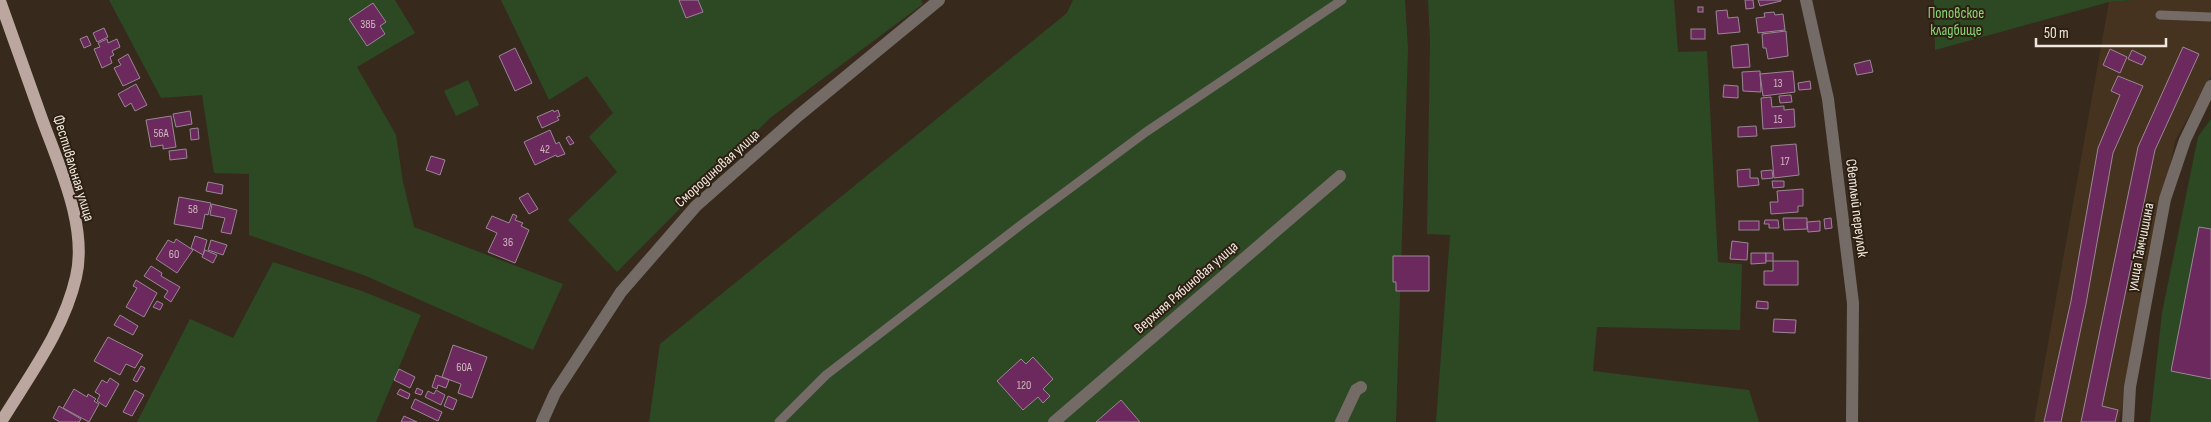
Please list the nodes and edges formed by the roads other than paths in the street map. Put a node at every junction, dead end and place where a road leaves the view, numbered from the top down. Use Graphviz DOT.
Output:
graph roads {
  1 [pos="939,0"];
  2 [pos="1342,0"];
  3 [pos="1806,0"];
  4 [pos="0,1"];
  5 [pos="2160,15"];
  6 [pos="2211,17"];
  7 [pos="2211,86"];
  8 [pos="1340,176"];
  9 [pos="1361,386"];
  10 [pos="2,422"];
  11 [pos="542,422"];
  12 [pos="779,422"];
  13 [pos="1054,422"];
  14 [pos="1341,422"];
  15 [pos="1852,422"];
  16 [pos="2128,422"];
  1 -- 11 [label="street, Смородиновая улица"];
  2 -- 12 [label="lane"];
  3 -- 15 [label="street, Светлый переулок"];
  4 -- 10 [label="main road, Фестивальная улица"];
  5 -- 6 [label="lane"];
  7 -- 16 [label="street, улица Тамчишина"];
  8 -- 13 [label="street, Верхняя Рябиновая улица"];
  9 -- 14 [label="street"];
}
